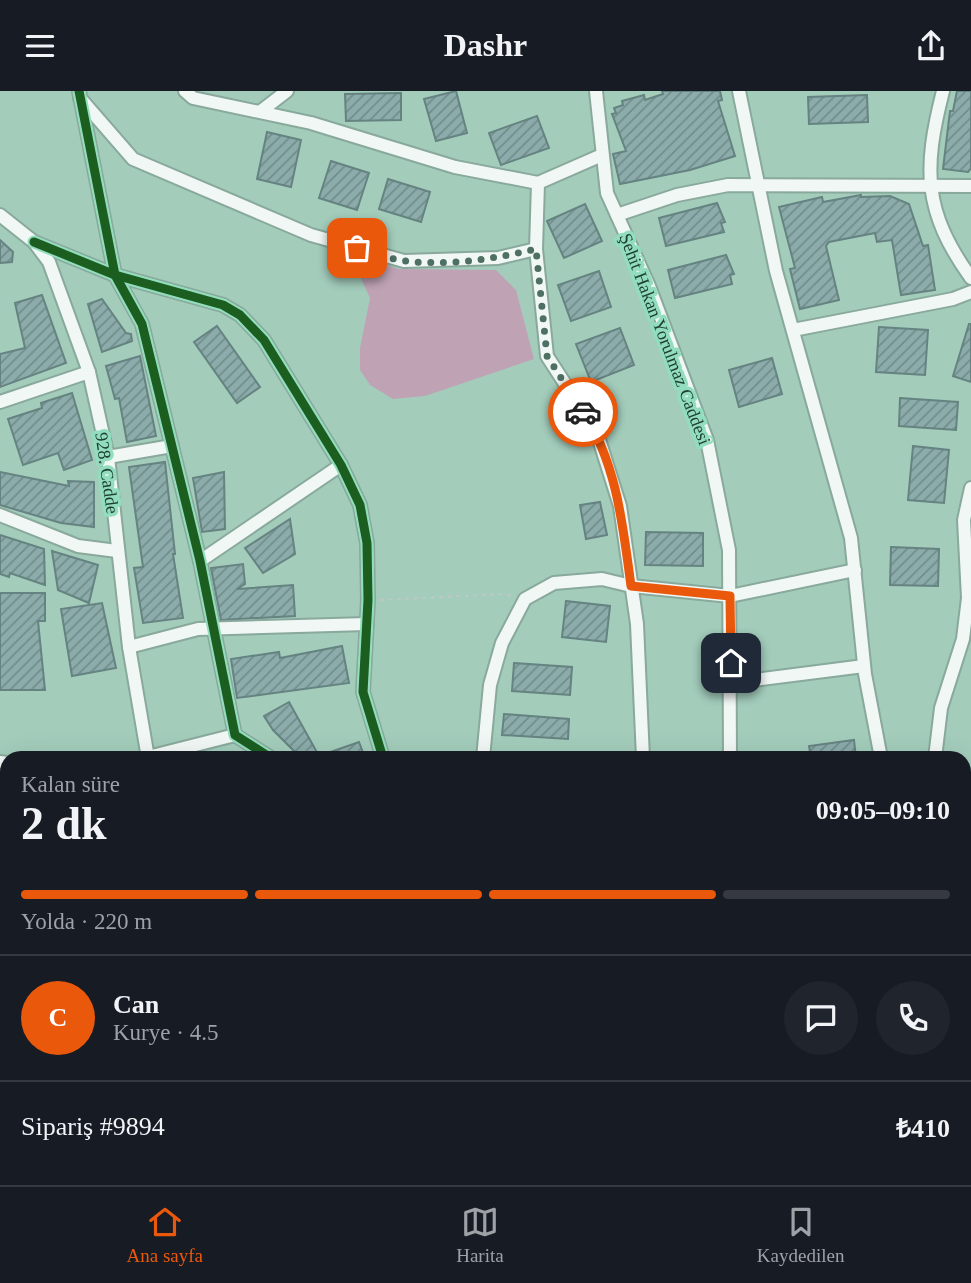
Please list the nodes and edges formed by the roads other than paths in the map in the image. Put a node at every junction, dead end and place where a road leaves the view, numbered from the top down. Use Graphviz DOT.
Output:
graph roads {
  1 [pos="185,91"];
  2 [pos="287,91"];
  3 [pos="738,91"];
  4 [pos="943,91"];
  5 [pos="598,93"];
  6 [pos="79,94"];
  7 [pos="261,111"];
  8 [pos="602,155"];
  9 [pos="538,183"];
  10 [pos="971,186"];
  11 [pos="760,187"];
  12 [pos="929,187"];
  13 [pos="0,215"];
  14 [pos="617,215"];
  15 [pos="34,242"];
  16 [pos="536,249"];
  17 [pos="115,275"];
  18 [pos="971,278"];
  19 [pos="971,292"];
  20 [pos="793,330"];
  21 [pos="89,372"];
  22 [pos="0,402"];
  23 [pos="173,446"];
  24 [pos="108,457"];
  25 [pos="341,465"];
  26 [pos="971,488"];
  27 [pos="0,515"];
  28 [pos="117,551"];
  29 [pos="200,561"];
  30 [pos="855,570"];
  31 [pos="631,586"];
  32 [pos="730,596"];
  33 [pos="970,597"];
  34 [pos="367,624"];
  35 [pos="214,629"];
  36 [pos="130,647"];
  37 [pos="864,666"];
  38 [pos="731,683"];
  39 [pos="235,735"];
  40 [pos="147,751"];
  41 [pos="157,751"];
  42 [pos="260,751"];
  43 [pos="381,751"];
  44 [pos="484,751"];
  45 [pos="643,751"];
  46 [pos="730,751"];
  47 [pos="880,751"];
  48 [pos="936,751"];
  1 -- 7 [label="street"];
  2 -- 7 [label="street"];
  3 -- 11 [label="street"];
  4 -- 12 [label="street"];
  5 -- 8 [label="street, Şehit Hakan Yorulmaz Caddesi"];
  6 -- 16 [label="street"];
  6 -- 17 [label="street"];
  7 -- 9 [label="street"];
  8 -- 9 [label="street"];
  8 -- 14 [label="street, Şehit Hakan Yorulmaz Caddesi"];
  9 -- 16 [label="street"];
  10 -- 12 [label="street"];
  11 -- 12 [label="street"];
  11 -- 14 [label="street"];
  11 -- 20 [label="street"];
  12 -- 18 [label="street"];
  13 -- 15 [label="street, 928. Cadde"];
  14 -- 32 [label="street, Şehit Hakan Yorulmaz Caddesi"];
  15 -- 17 [label="street"];
  15 -- 21 [label="street, 928. Cadde"];
  16 -- 31 [label="street"];
  17 -- 23 [label="street"];
  17 -- 25 [label="street"];
  19 -- 20 [label="street"];
  20 -- 30 [label="street"];
  21 -- 22 [label="street"];
  21 -- 24 [label="street, 928. Cadde"];
  23 -- 24 [label="street"];
  23 -- 29 [label="street"];
  24 -- 28 [label="street, 928. Cadde"];
  25 -- 29 [label="street"];
  25 -- 34 [label="street"];
  26 -- 33 [label="street"];
  27 -- 28 [label="street"];
  28 -- 36 [label="street, 928. Cadde"];
  29 -- 35 [label="street"];
  30 -- 32 [label="street"];
  30 -- 37 [label="street"];
  31 -- 32 [label="street"];
  31 -- 44 [label="street"];
  31 -- 45 [label="street"];
  32 -- 38 [label="street, Şehit Hakan Yorulmaz Caddesi"];
  33 -- 48 [label="street"];
  34 -- 35 [label="street"];
  34 -- 43 [label="street"];
  35 -- 36 [label="street"];
  35 -- 39 [label="street"];
  36 -- 40 [label="street, 928. Cadde"];
  37 -- 38 [label="street"];
  37 -- 47 [label="street"];
  38 -- 46 [label="street, Şehit Hakan Yorulmaz Caddesi"];
  39 -- 41 [label="street"];
  39 -- 42 [label="street"];
}
